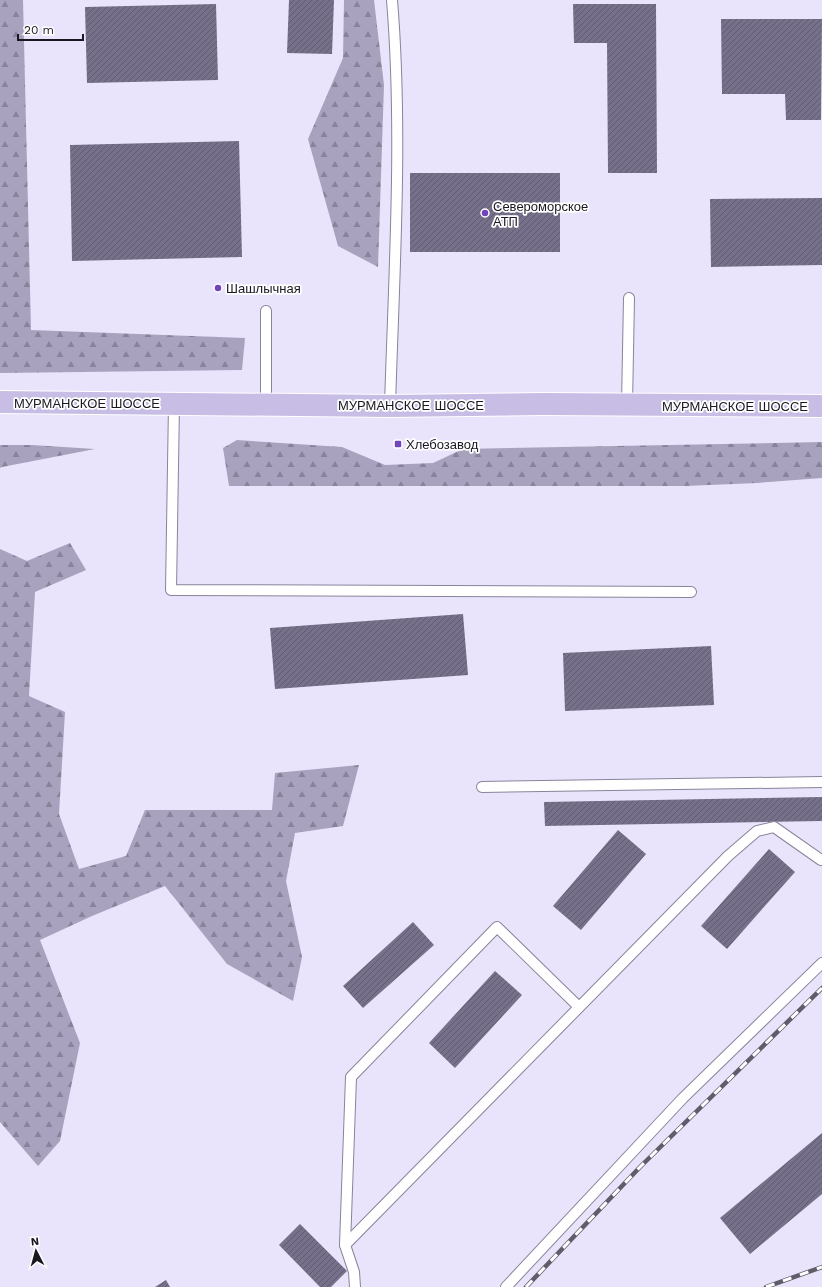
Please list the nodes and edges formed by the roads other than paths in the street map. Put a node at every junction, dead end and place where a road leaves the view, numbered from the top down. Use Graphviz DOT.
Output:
graph roads {
  1 [pos="392,0"];
  2 [pos="628,298"];
  3 [pos="266,311"];
  4 [pos="0,402"];
  5 [pos="174,404"];
  6 [pos="266,404"];
  7 [pos="627,405"];
  8 [pos="390,406"];
  9 [pos="822,406"];
  10 [pos="691,592"];
  11 [pos="822,782"];
  12 [pos="482,787"];
  13 [pos="822,860"];
  14 [pos="822,963"];
  15 [pos="579,1007"];
  16 [pos="345,1245"];
  17 [pos="355,1287"];
  18 [pos="506,1287"];
  1 -- 8 [label="lane"];
  2 -- 7 [label="lane"];
  3 -- 6 [label="lane"];
  4 -- 5 [label="main road, МУРМАНСКОЕ ШОССЕ"];
  5 -- 6 [label="main road, МУРМАНСКОЕ ШОССЕ"];
  5 -- 10 [label="lane"];
  6 -- 8 [label="main road, МУРМАНСКОЕ ШОССЕ"];
  7 -- 8 [label="main road, МУРМАНСКОЕ ШОССЕ"];
  7 -- 9 [label="main road, МУРМАНСКОЕ ШОССЕ"];
  11 -- 12 [label="lane"];
  13 -- 15 [label="lane"];
  14 -- 18 [label="lane"];
  15 -- 16 [label="lane"];
  15 -- 16 [label="lane"];
  16 -- 17 [label="lane"];
}
